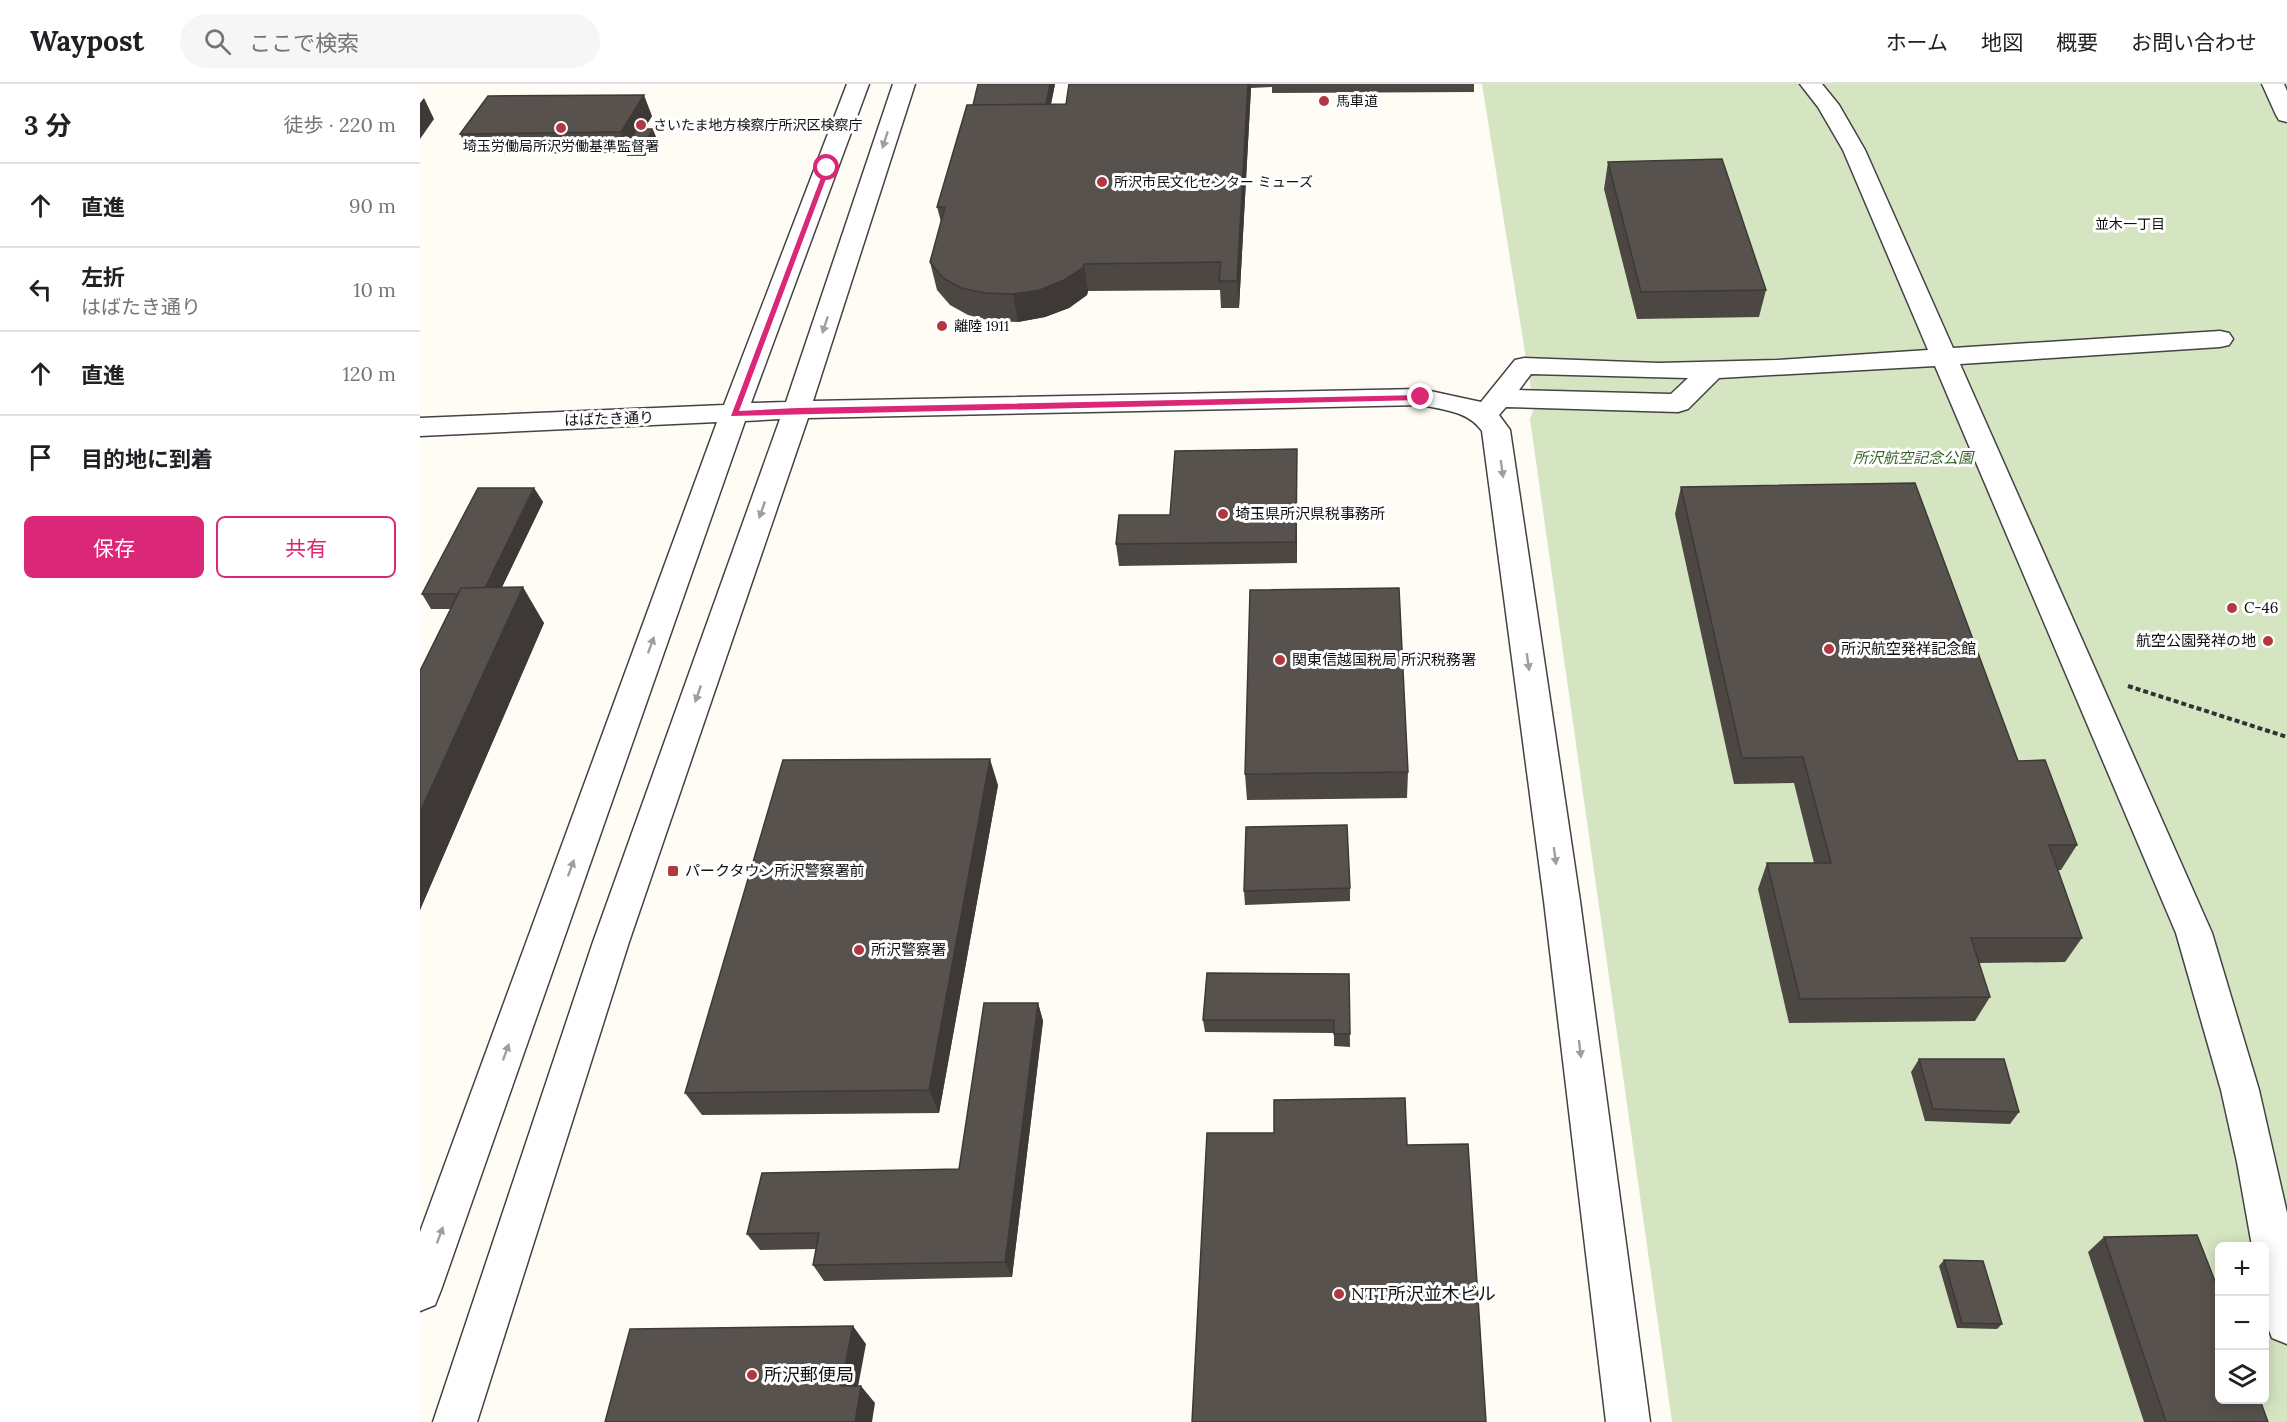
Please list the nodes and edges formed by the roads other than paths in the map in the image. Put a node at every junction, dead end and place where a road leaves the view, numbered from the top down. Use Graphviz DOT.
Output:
graph roads {
  1 [pos="858,84"];
  2 [pos="904,84"];
  3 [pos="1811,84"];
  4 [pos="2273,84"];
  5 [pos="2287,115"];
  6 [pos="2220,339"];
  7 [pos="1945,359"];
  8 [pos="1492,406"];
  9 [pos="797,410"];
  10 [pos="734,414"];
  11 [pos="420,427"];
  12 [pos="420,1290"];
  13 [pos="2287,1323"];
  14 [pos="455,1422"];
  15 [pos="1628,1422"];
  1 -- 10 [label="street"];
  2 -- 9 [label="street, one-way"];
  3 -- 7 [label="street"];
  4 -- 5 [label="street"];
  6 -- 7 [label="street"];
  7 -- 8 [label="street"];
  7 -- 13 [label="street"];
  8 -- 9 [label="street, はばたき通り"];
  8 -- 15 [label="street, one-way"];
  9 -- 10 [label="street, はばたき通り"];
  9 -- 14 [label="street, one-way"];
  10 -- 11 [label="street, はばたき通り"];
  12 -- 10 [label="street, one-way"];
}
